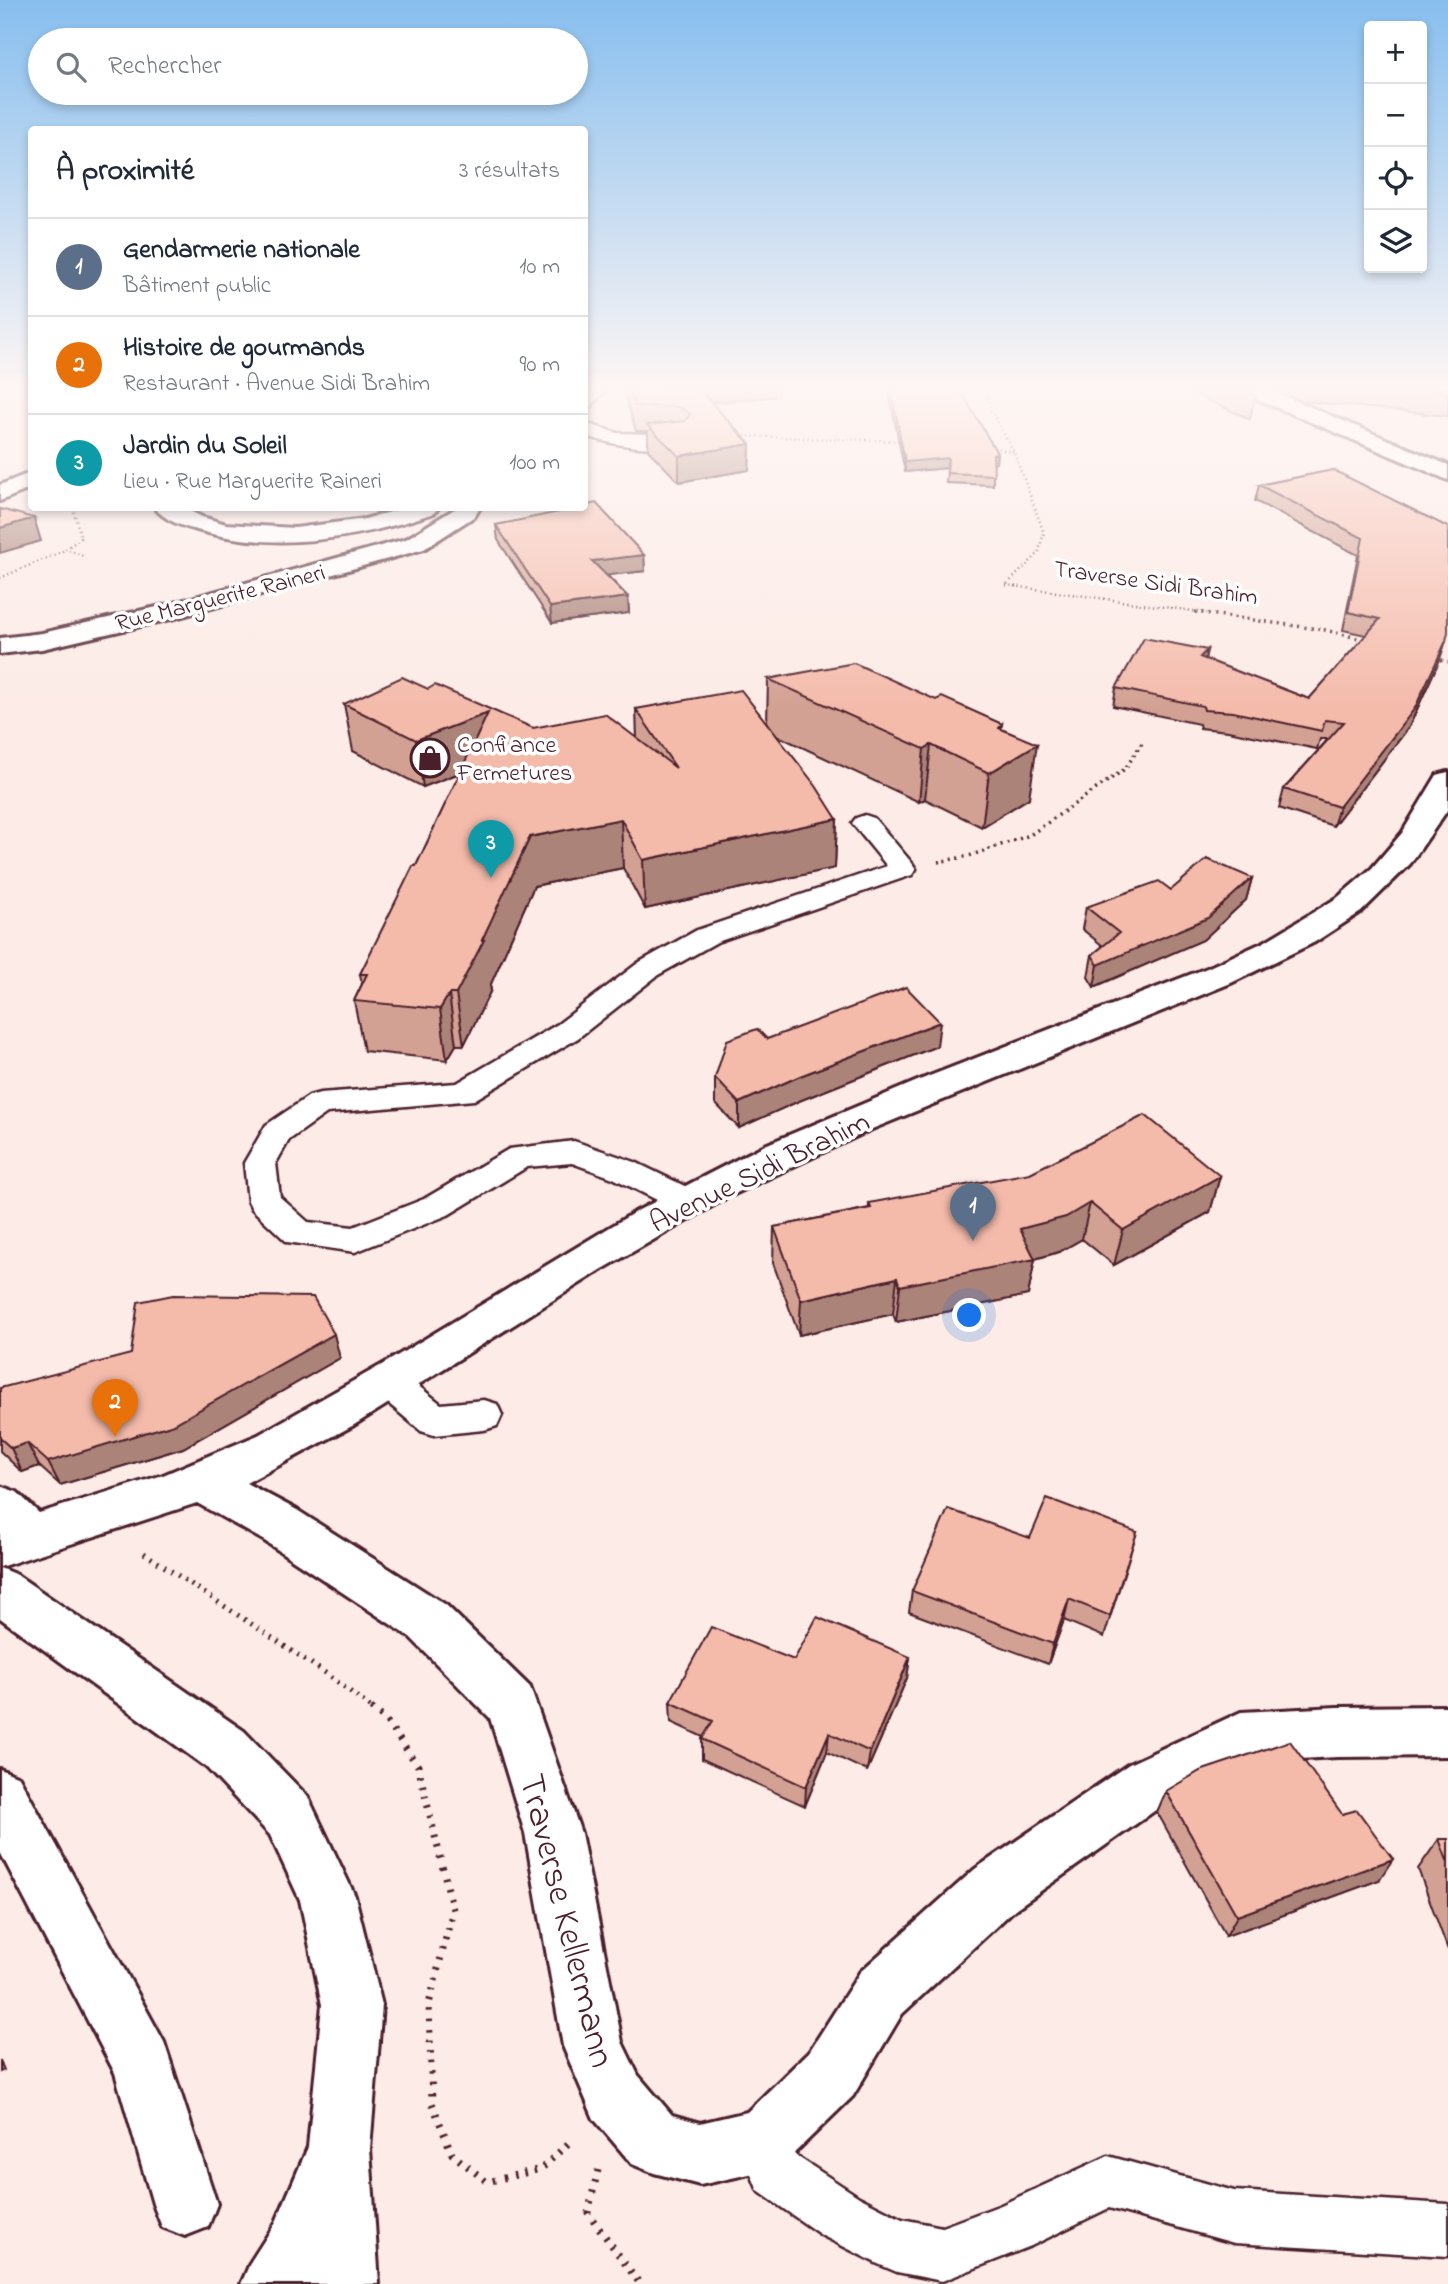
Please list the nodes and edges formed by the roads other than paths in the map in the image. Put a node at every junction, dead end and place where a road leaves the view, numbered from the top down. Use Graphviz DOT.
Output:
graph roads {
  1 [pos="174,511"];
  2 [pos="416,511"];
  3 [pos="467,511"];
  4 [pos="0,646"];
  5 [pos="1448,780"];
  6 [pos="865,823"];
  7 [pos="685,1200"];
  8 [pos="388,1382"];
  9 [pos="484,1415"];
  10 [pos="201,1482"];
  11 [pos="9,1544"];
  12 [pos="1448,1731"];
  13 [pos="0,1796"];
  14 [pos="763,2140"];
  15 [pos="339,2149"];
  16 [pos="185,2204"];
  17 [pos="1448,2230"];
  18 [pos="274,2284"];
  19 [pos="346,2284"];
  1 -- 2 [label="street"];
  3 -- 4 [label="street, Rue Marguerite Raineri"];
  5 -- 7 [label="street, Avenue Sidi Brahim"];
  6 -- 7 [label="lane"];
  7 -- 8 [label="street, Avenue Sidi Brahim"];
  8 -- 9 [label="lane"];
  8 -- 10 [label="street, Avenue Sidi Brahim"];
  10 -- 11 [label="street, Avenue Sidi Brahim"];
  10 -- 14 [label="street, Traverse Kellermann"];
  11 -- 15 [label="street"];
  12 -- 14 [label="street"];
  13 -- 16 [label="street"];
  14 -- 17 [label="lane"];
  15 -- 18 [label="street"];
  15 -- 19 [label="street"];
}
